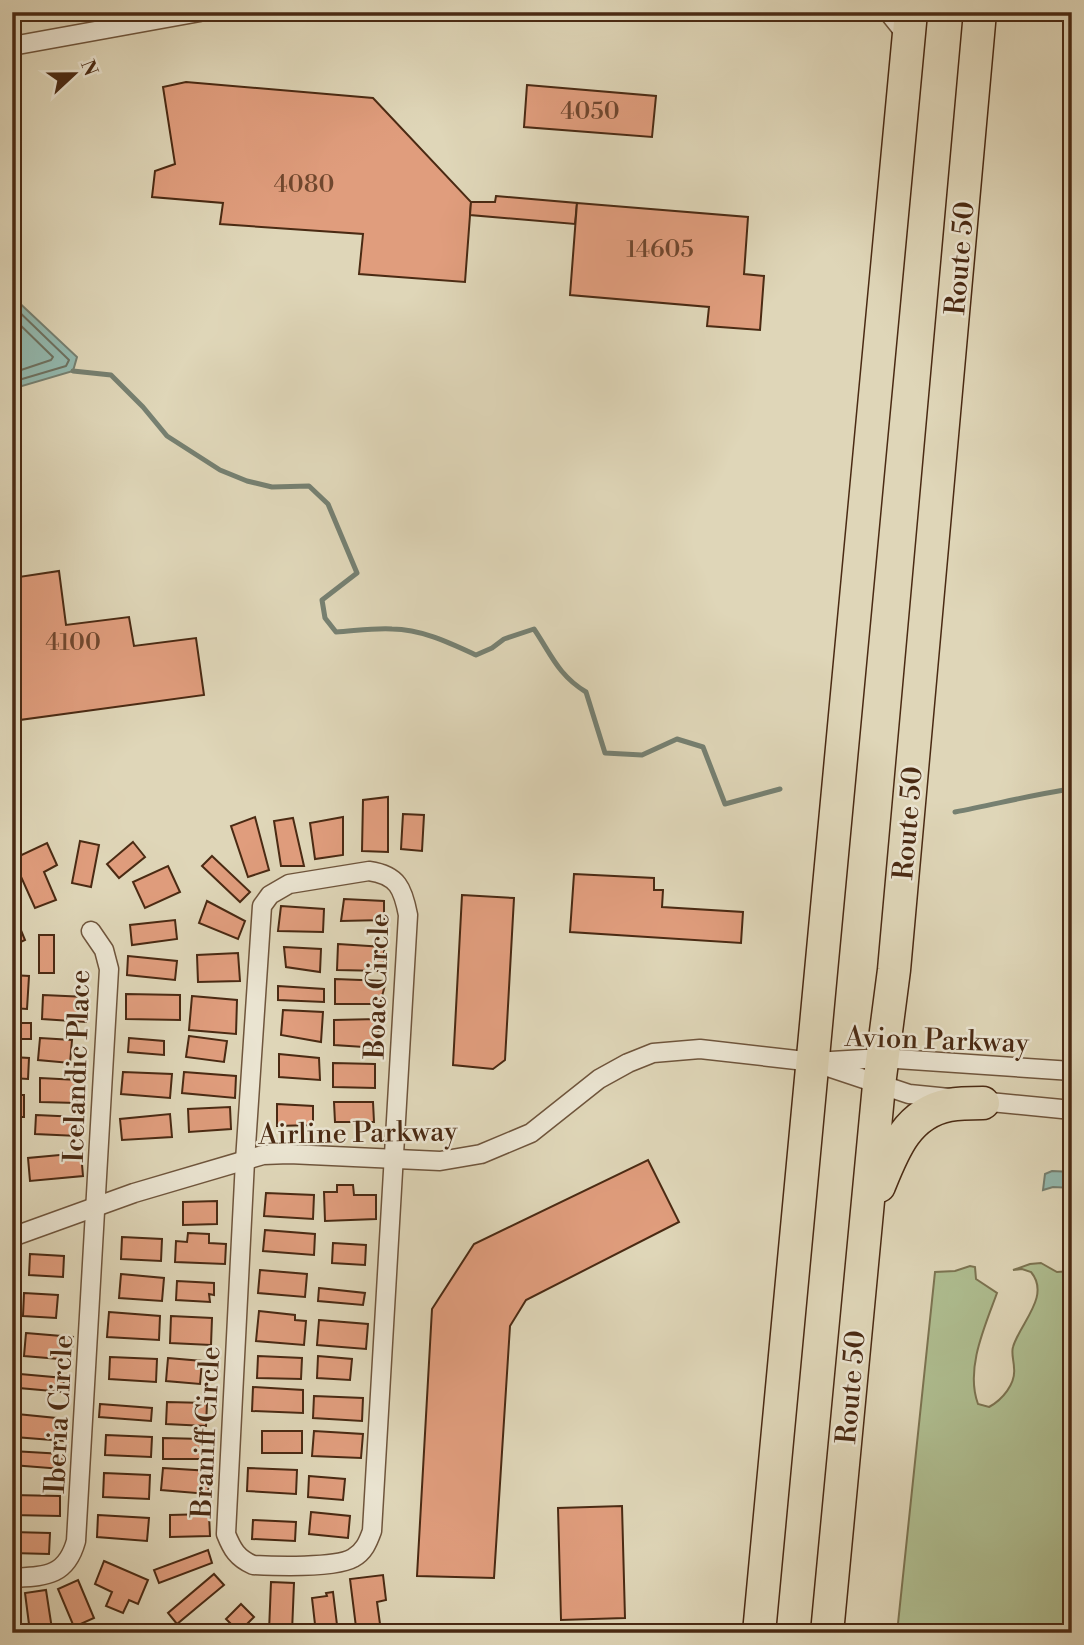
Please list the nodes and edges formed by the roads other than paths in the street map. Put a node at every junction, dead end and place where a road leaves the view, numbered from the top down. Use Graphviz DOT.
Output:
graph roads {
  1 [pos="200,12"];
  2 [pos="888,12"];
  3 [pos="980,12"];
  4 [pos="910,25"];
  5 [pos="12,46"];
  6 [pos="92,931"];
  7 [pos="814,1062"];
  8 [pos="1072,1071"];
  9 [pos="881,1072"];
  10 [pos="983,1103"];
  11 [pos="1072,1110"];
  12 [pos="394,1160"];
  13 [pos="245,1161"];
  14 [pos="96,1207"];
  15 [pos="866,1216"];
  16 [pos="12,1237"];
  17 [pos="12,1578"];
  18 [pos="759,1633"];
  19 [pos="827,1633"];
  1 -- 5 [label="street"];
  2 -- 4 [label="street"];
  3 -- 9 [label="highway, Route 50"];
  4 -- 7 [label="highway"];
  6 -- 14 [label="street, Icelandic Place"];
  7 -- 9 [label="street, Avion Parkway"];
  7 -- 9 [label="street, Avion Parkway"];
  7 -- 12 [label="street, Airline Parkway"];
  7 -- 18 [label="highway"];
  8 -- 9 [label="street, Avion Parkway"];
  9 -- 10 [label="street, Avion Parkway"];
  9 -- 15 [label="highway, Route 50"];
  10 -- 11 [label="street, Avion Parkway"];
  10 -- 15 [label="highway"];
  12 -- 13 [label="street, Airline Parkway"];
  12 -- 13 [label="street, Boac Circle"];
  12 -- 13 [label="street, Braniff Circle"];
  13 -- 14 [label="street, Airline Parkway"];
  14 -- 16 [label="street, Airline Parkway"];
  14 -- 17 [label="street, Iberia Circle"];
  15 -- 19 [label="highway, Route 50"];
}
